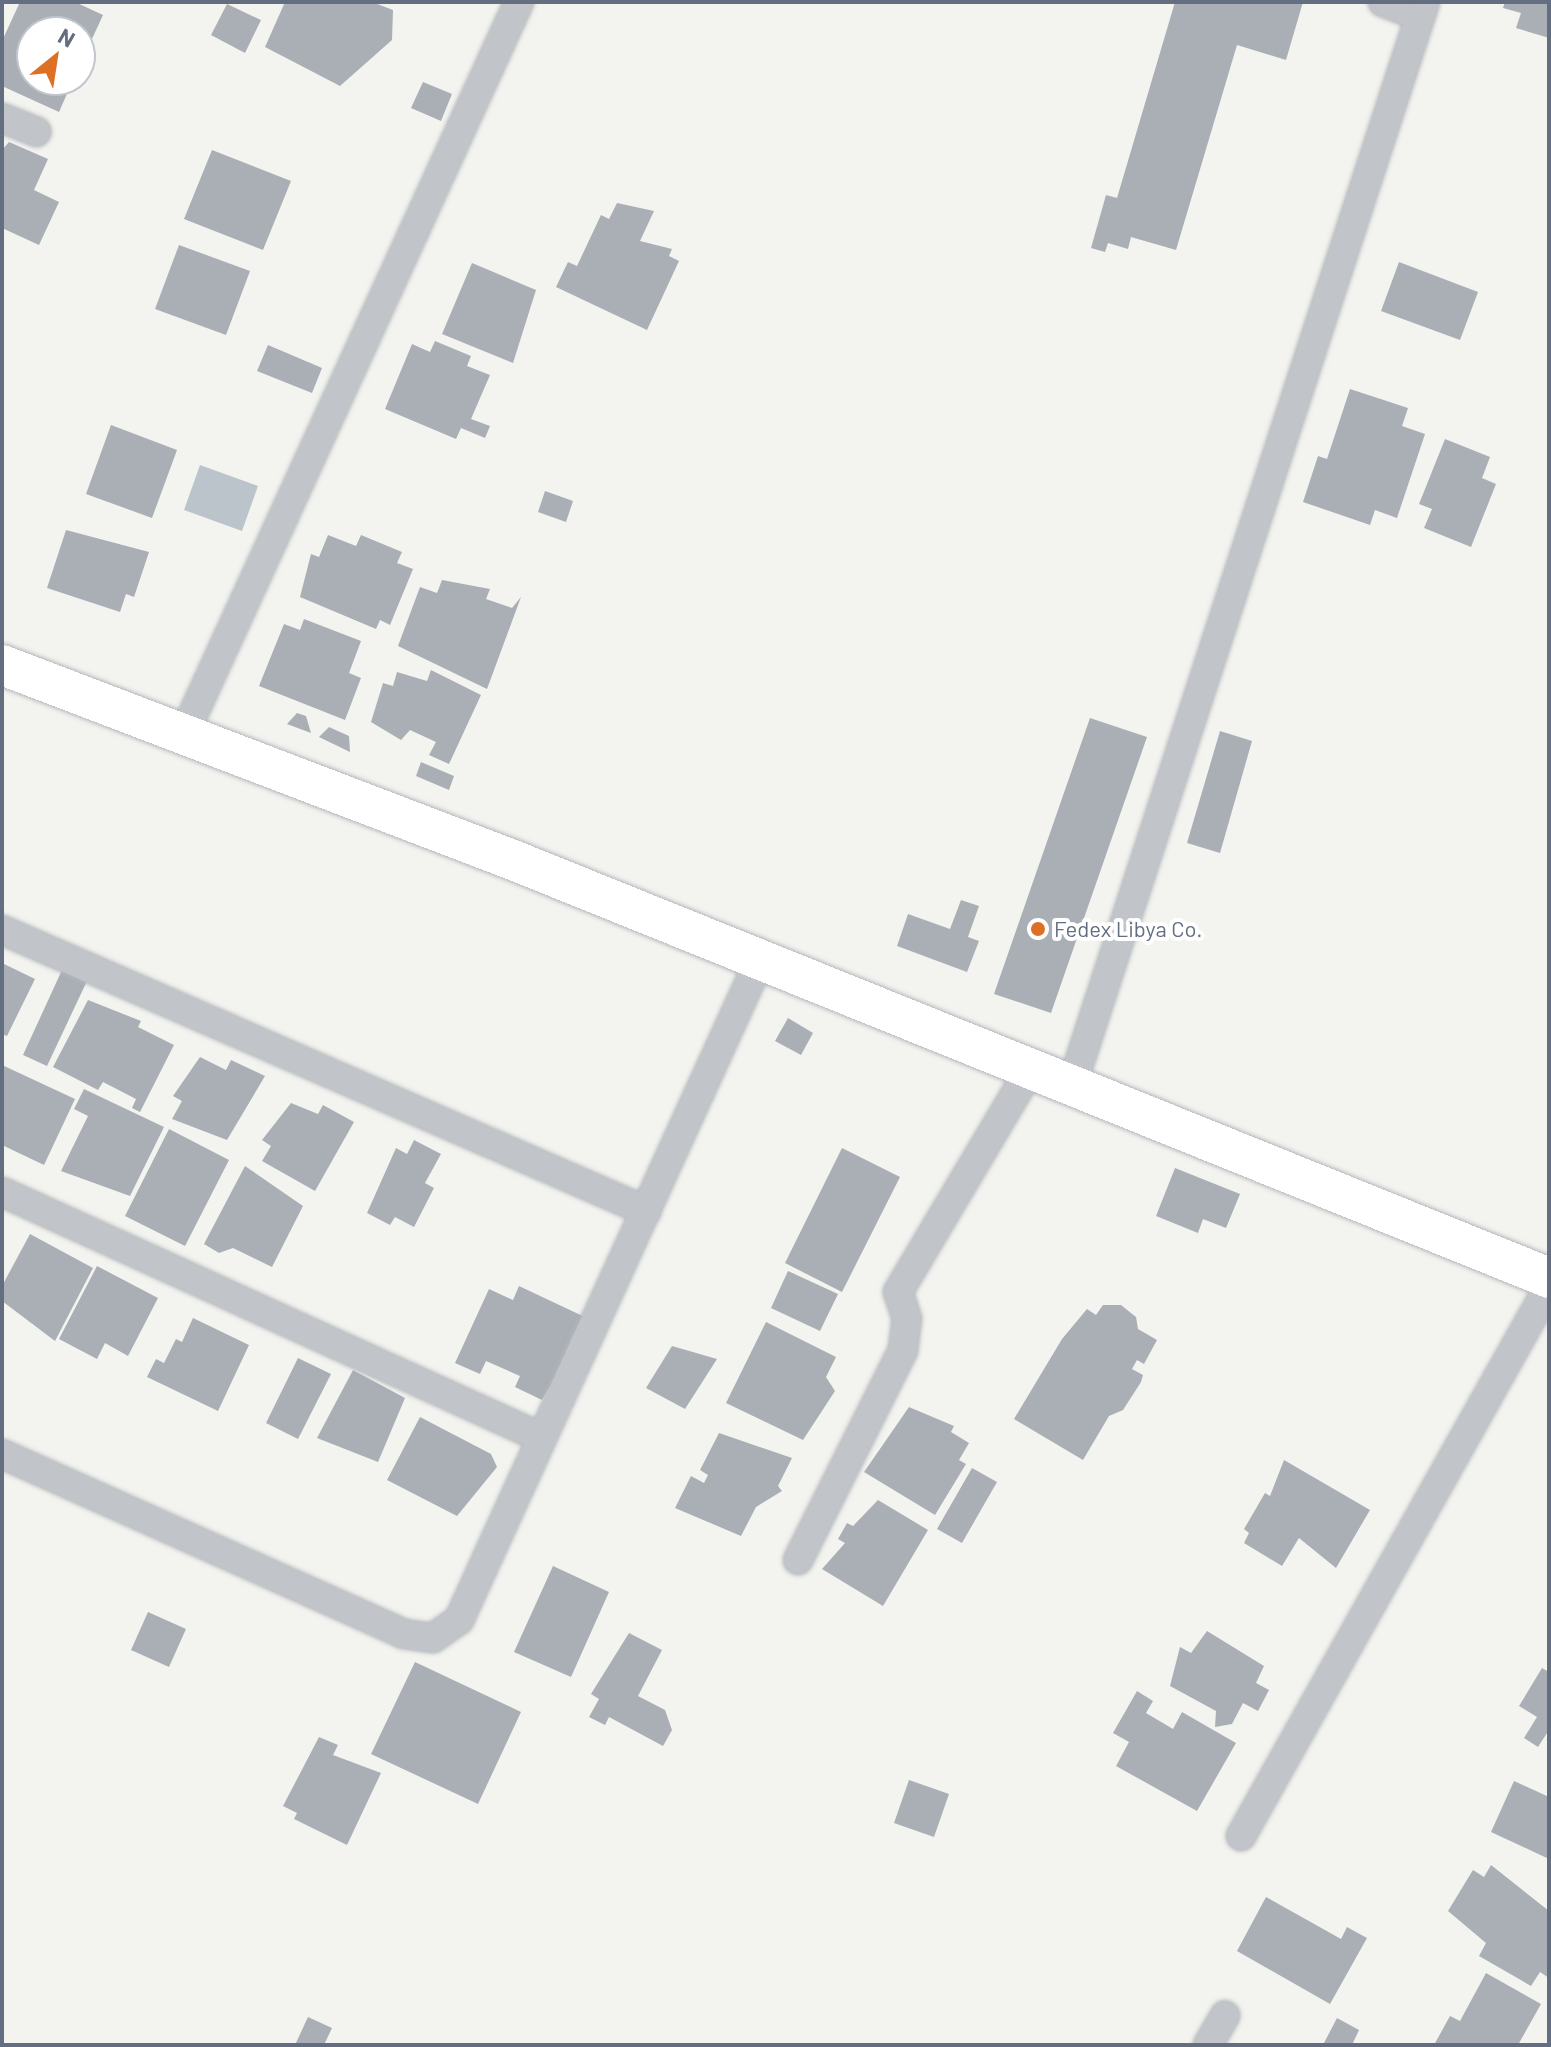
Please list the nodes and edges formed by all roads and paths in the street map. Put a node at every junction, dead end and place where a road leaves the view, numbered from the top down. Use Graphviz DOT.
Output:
graph roads {
  1 [pos="519,2"];
  2 [pos="1383,2"];
  3 [pos="1423,9"];
  4 [pos="2,118"];
  5 [pos="36,132"];
  6 [pos="2,665"];
  7 [pos="184,734"];
  8 [pos="2,930"];
  9 [pos="759,962"];
  10 [pos="1028,1073"];
  11 [pos="1071,1088"];
  12 [pos="2,1192"];
  13 [pos="646,1211"];
  14 [pos="1549,1278"];
  15 [pos="1549,1287"];
  16 [pos="542,1438"];
  17 [pos="2,1454"];
  18 [pos="798,1560"];
  19 [pos="1241,1836"];
  20 [pos="1225,2016"];
  21 [pos="1208,2045"];
  1 -- 7 [label="street"];
  2 -- 3 [label="street"];
  3 -- 11 [label="street"];
  4 -- 5 [label="street"];
  6 -- 7 [label="street"];
  7 -- 9 [label="street"];
  8 -- 13 [label="street"];
  9 -- 10 [label="street"];
  9 -- 13 [label="street"];
  10 -- 11 [label="street"];
  10 -- 18 [label="street"];
  11 -- 14 [label="street"];
  12 -- 16 [label="street"];
  13 -- 16 [label="street"];
  15 -- 19 [label="street"];
  16 -- 17 [label="street"];
  20 -- 21 [label="street"];
}
